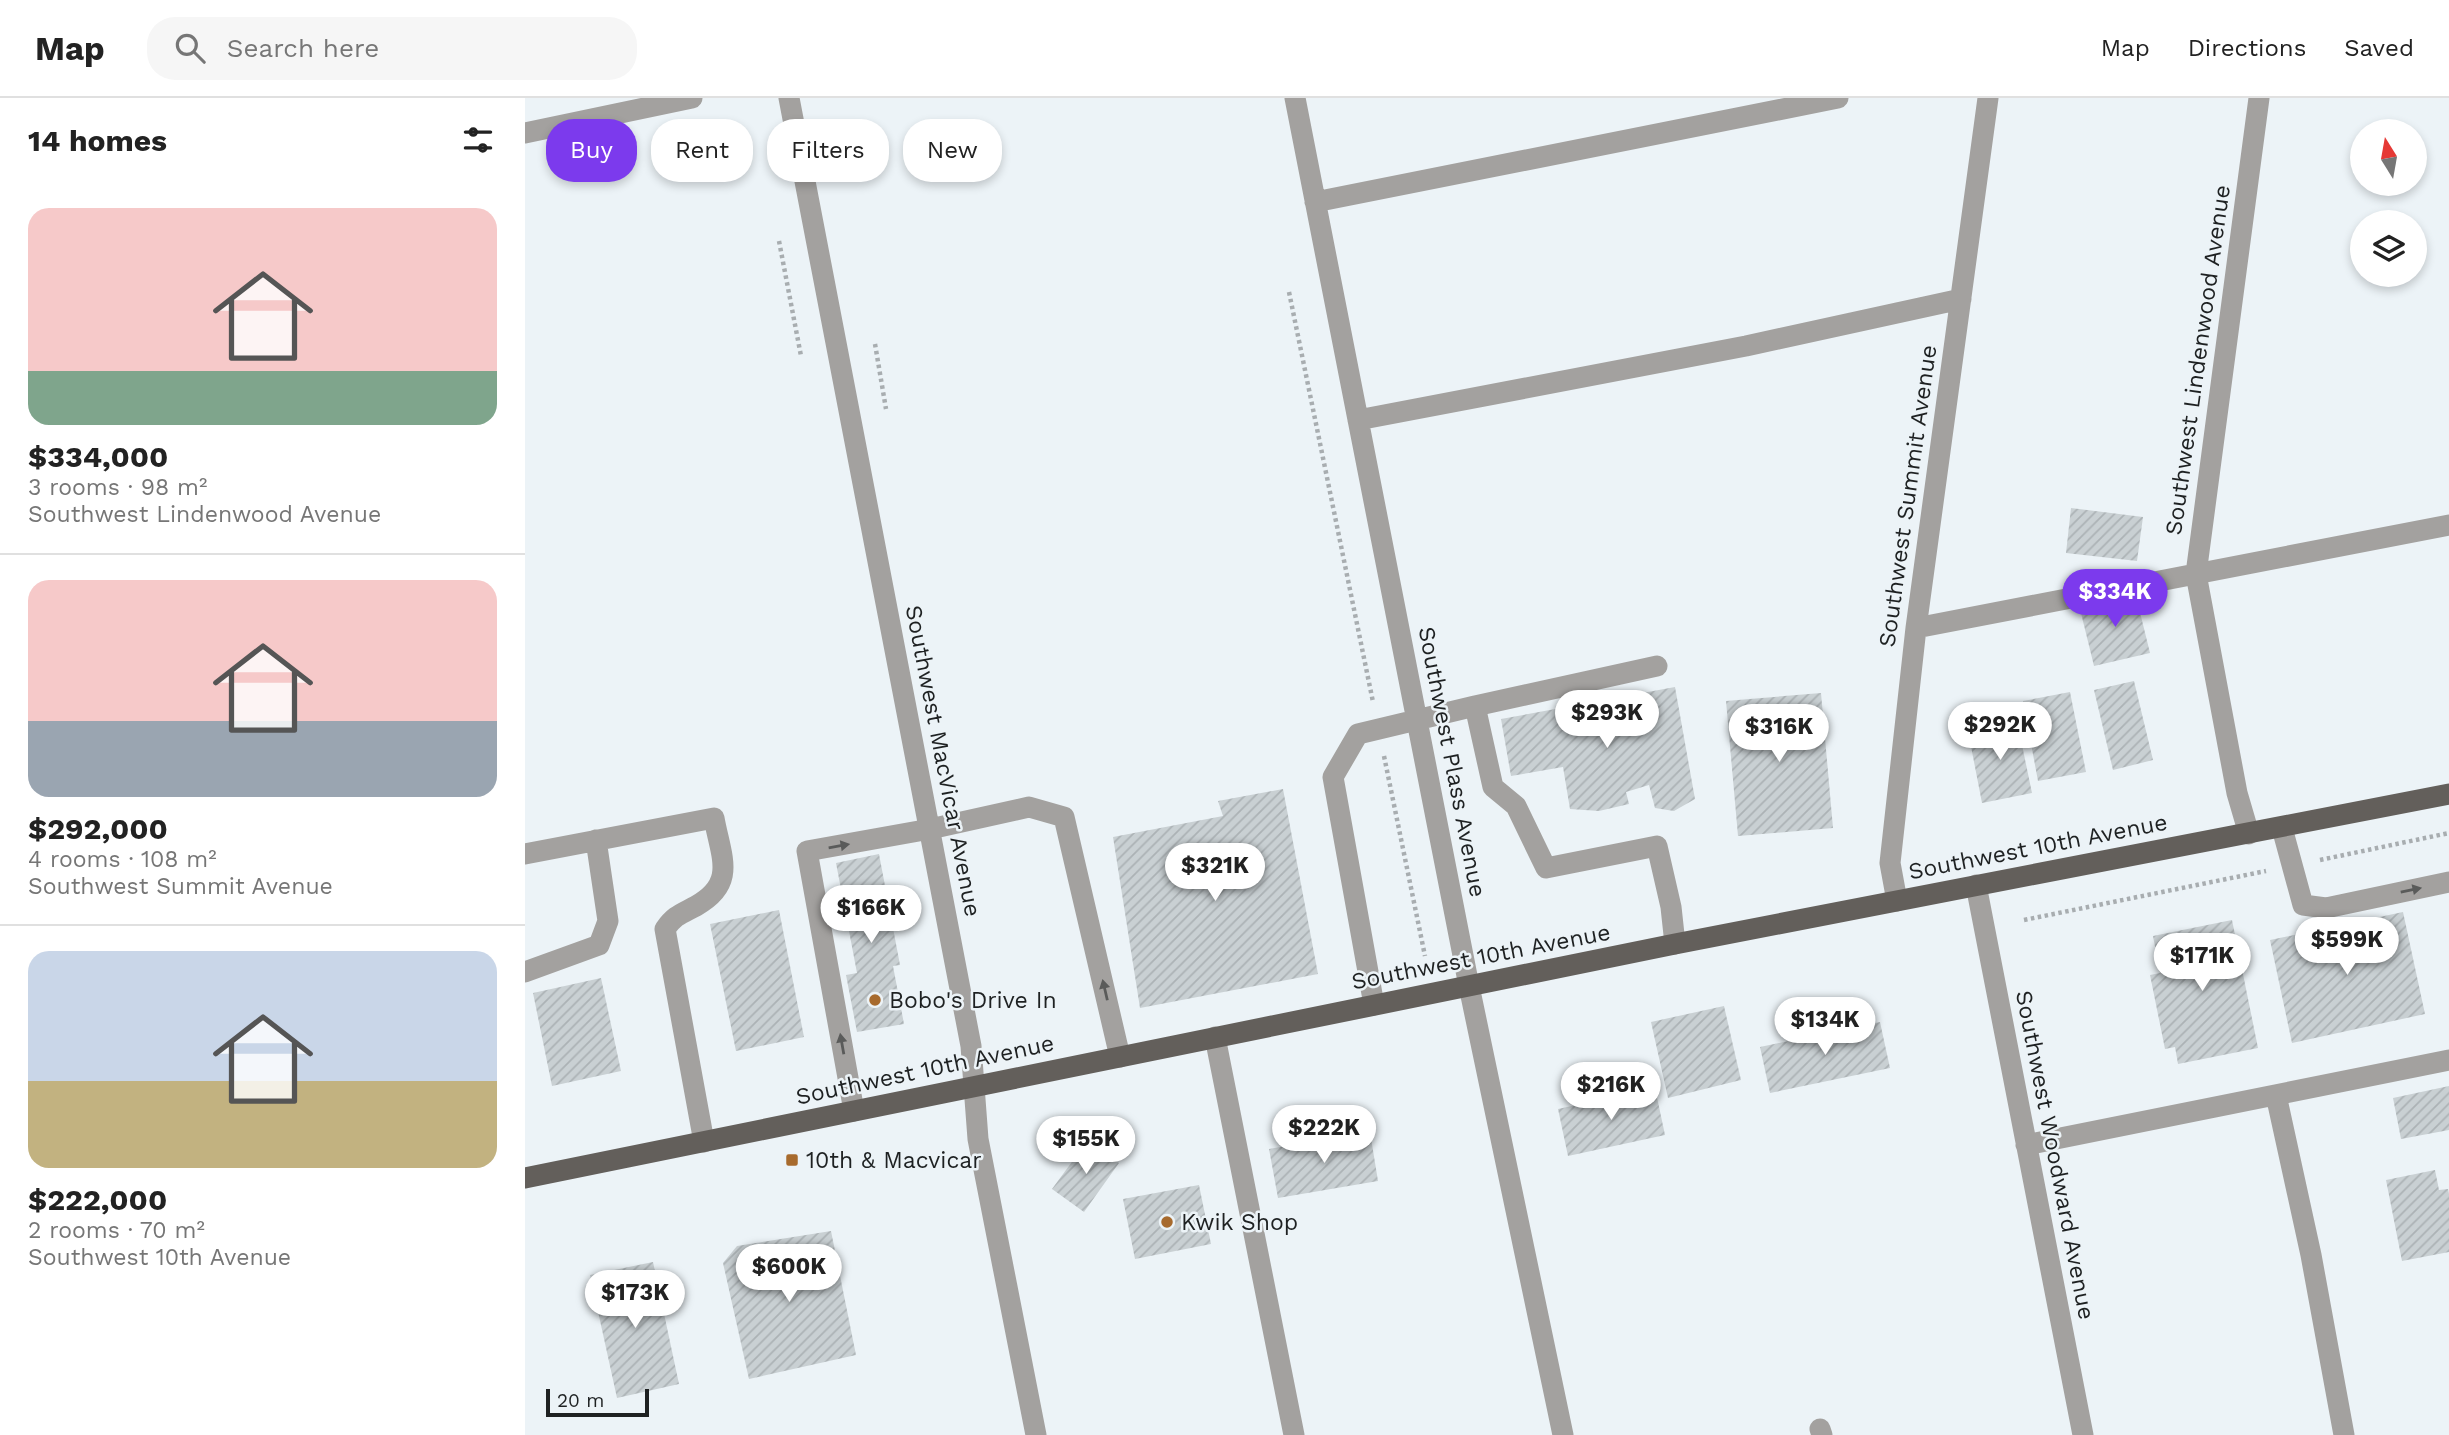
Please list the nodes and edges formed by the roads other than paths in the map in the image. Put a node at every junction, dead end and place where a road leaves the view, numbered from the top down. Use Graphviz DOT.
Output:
graph roads {
  1 [pos="692,98"];
  2 [pos="789,98"];
  3 [pos="1295,98"];
  4 [pos="1838,98"];
  5 [pos="1988,98"];
  6 [pos="2259,98"];
  7 [pos="525,133"];
  8 [pos="1315,202"];
  9 [pos="1961,299"];
  10 [pos="1358,420"];
  11 [pos="2449,525"];
  12 [pos="2196,574"];
  13 [pos="1916,628"];
  14 [pos="1657,666"];
  15 [pos="1475,706"];
  16 [pos="1417,719"];
  17 [pos="2449,794"];
  18 [pos="2282,828"];
  19 [pos="930,829"];
  20 [pos="2249,834"];
  21 [pos="596,840"];
  22 [pos="525,854"];
  23 [pos="2449,882"];
  24 [pos="1976,885"];
  25 [pos="1896,901"];
  26 [pos="1675,944"];
  27 [pos="525,972"];
  28 [pos="1469,986"];
  29 [pos="1374,1005"];
  30 [pos="1215,1037"];
  31 [pos="1120,1057"];
  32 [pos="2449,1060"];
  33 [pos="974,1087"];
  34 [pos="2276,1095"];
  35 [pos="854,1111"];
  36 [pos="704,1142"];
  37 [pos="2026,1145"];
  38 [pos="525,1178"];
  39 [pos="1036,1435"];
  40 [pos="1294,1435"];
  41 [pos="1563,1435"];
  42 [pos="2083,1435"];
  43 [pos="2344,1435"];
  1 -- 7 [label="street"];
  2 -- 19 [label="street, Southwest MacVicar Avenue"];
  3 -- 8 [label="street, Southwest Plass Avenue"];
  4 -- 8 [label="street"];
  5 -- 9 [label="street, Southwest Summit Avenue"];
  6 -- 12 [label="street, Southwest Lindenwood Avenue"];
  8 -- 10 [label="street, Southwest Plass Avenue"];
  9 -- 10 [label="street"];
  9 -- 13 [label="street, Southwest Summit Avenue"];
  10 -- 16 [label="street, Southwest Plass Avenue"];
  11 -- 12 [label="street"];
  12 -- 13 [label="street"];
  12 -- 20 [label="street, Southwest Lindenwood Avenue"];
  13 -- 25 [label="street, Southwest Summit Avenue"];
  14 -- 15 [label="street"];
  15 -- 16 [label="street"];
  15 -- 26 [label="street"];
  16 -- 28 [label="street, Southwest Plass Avenue"];
  16 -- 29 [label="street"];
  17 -- 18 [label="main road, Southwest 10th Avenue"];
  18 -- 20 [label="main road, Southwest 10th Avenue"];
  18 -- 23 [label="street, one-way"];
  31 -- 19 [label="street, one-way"];
  19 -- 33 [label="street, Southwest MacVicar Avenue"];
  35 -- 19 [label="street, one-way"];
  20 -- 24 [label="main road, Southwest 10th Avenue"];
  21 -- 22 [label="street"];
  21 -- 27 [label="street"];
  21 -- 36 [label="street"];
  24 -- 25 [label="main road, Southwest 10th Avenue"];
  24 -- 37 [label="street, Southwest Woodward Avenue"];
  25 -- 26 [label="main road, Southwest 10th Avenue"];
  26 -- 28 [label="main road, Southwest 10th Avenue"];
  28 -- 29 [label="main road, Southwest 10th Avenue"];
  28 -- 41 [label="street, Southwest Plass Avenue"];
  29 -- 30 [label="main road, Southwest 10th Avenue"];
  30 -- 31 [label="main road, Southwest 10th Avenue"];
  30 -- 40 [label="street"];
  31 -- 33 [label="main road, Southwest 10th Avenue"];
  32 -- 34 [label="street"];
  33 -- 35 [label="main road, Southwest 10th Avenue"];
  33 -- 39 [label="street, Southwest MacVicar Avenue"];
  34 -- 37 [label="street"];
  34 -- 43 [label="street"];
  35 -- 36 [label="main road, Southwest 10th Avenue"];
  36 -- 38 [label="main road, Southwest 10th Avenue"];
  37 -- 42 [label="street, Southwest Woodward Avenue"];
}
